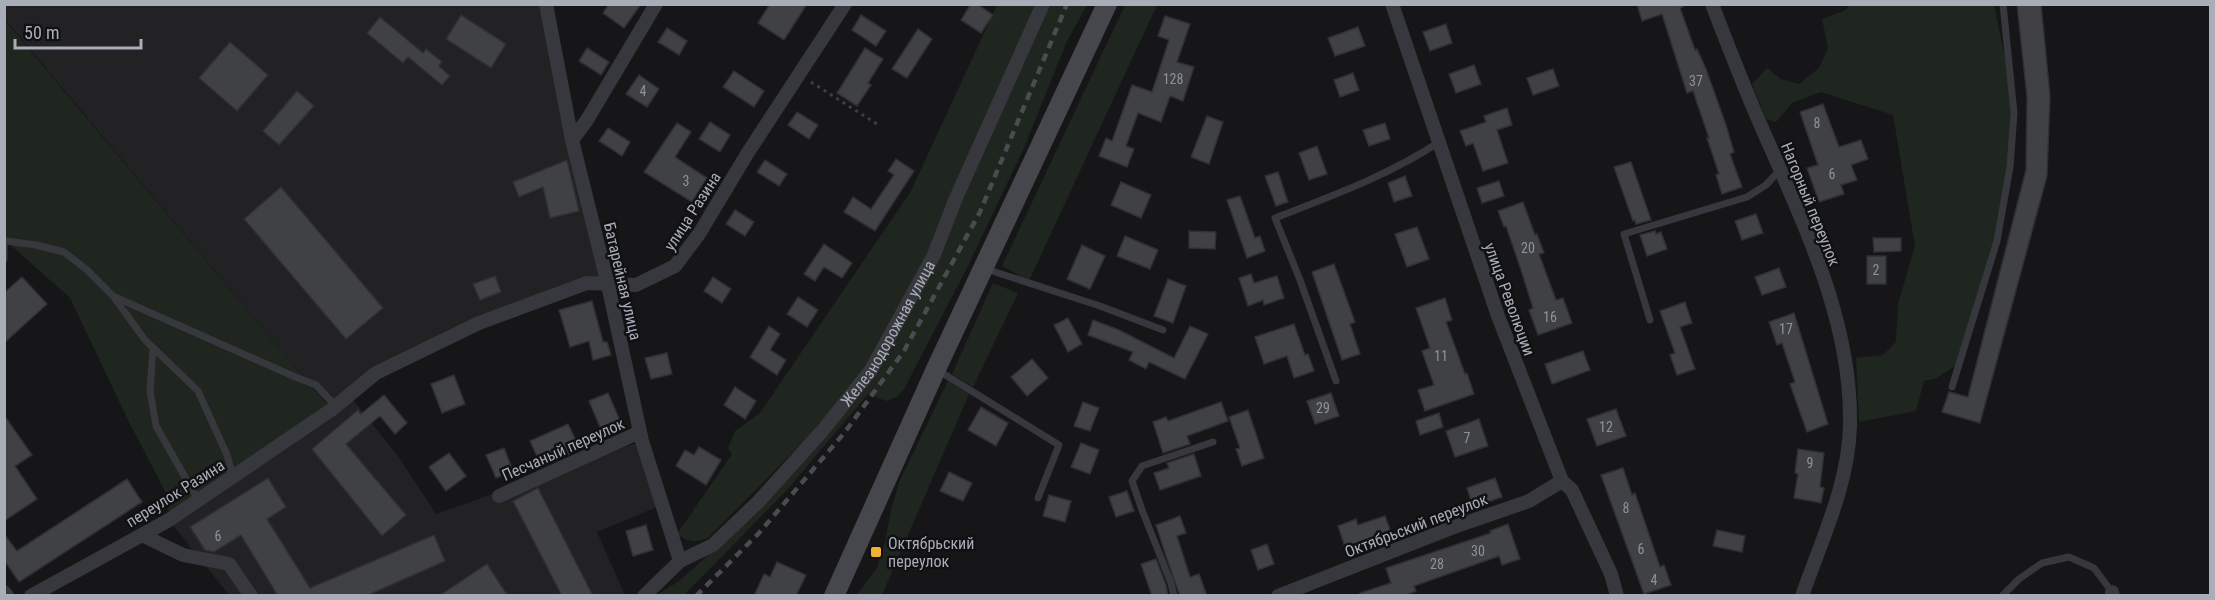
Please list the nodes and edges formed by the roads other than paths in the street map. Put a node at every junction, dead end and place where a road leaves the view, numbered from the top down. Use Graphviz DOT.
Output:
graph roads {
  1 [pos="546,4"];
  2 [pos="656,4"];
  3 [pos="844,4"];
  4 [pos="1043,4"];
  5 [pos="1107,4"];
  6 [pos="1392,4"];
  7 [pos="1712,4"];
  8 [pos="2003,4"];
  9 [pos="572,140"];
  10 [pos="1439,142"];
  11 [pos="1780,170"];
  12 [pos="5,240"];
  13 [pos="4,259"];
  14 [pos="984,268"];
  15 [pos="608,285"];
  16 [pos="113,296"];
  17 [pos="1650,320"];
  18 [pos="1163,330"];
  19 [pos="153,348"];
  20 [pos="936,369"];
  21 [pos="1336,381"];
  22 [pos="1952,387"];
  23 [pos="334,408"];
  24 [pos="640,432"];
  25 [pos="1214,442"];
  26 [pos="227,480"];
  27 [pos="1562,481"];
  28 [pos="499,496"];
  29 [pos="1038,498"];
  30 [pos="198,500"];
  31 [pos="142,535"];
  32 [pos="680,561"];
  33 [pos="4,592"];
  34 [pos="2113,594"];
  35 [pos="7,596"];
  36 [pos="31,596"];
  37 [pos="251,596"];
  38 [pos="644,596"];
  39 [pos="834,596"];
  40 [pos="1174,596"];
  41 [pos="1278,596"];
  42 [pos="1617,596"];
  43 [pos="1802,596"];
  44 [pos="2002,596"];
  1 -- 9 [label="street, Батарейная улица"];
  2 -- 9 [label="street"];
  3 -- 15 [label="street, улица Разина"];
  4 -- 32 [label="street, Железнодорожная улица"];
  5 -- 14 [label="main road"];
  6 -- 10 [label="street, улица Революции"];
  7 -- 11 [label="street, Нагорный переулок"];
  8 -- 22 [label="lane"];
  9 -- 15 [label="street, Батарейная улица"];
  10 -- 21 [label="lane"];
  10 -- 27 [label="street, улица Революции"];
  11 -- 17 [label="lane"];
  11 -- 43 [label="street, Нагорный переулок"];
  12 -- 13 [label="lane"];
  12 -- 16 [label="lane"];
  14 -- 18 [label="lane"];
  14 -- 20 [label="main road"];
  15 -- 23 [label="street, улица Разина"];
  15 -- 24 [label="street, Батарейная улица"];
  16 -- 19 [label="lane"];
  16 -- 23 [label="lane"];
  19 -- 26 [label="lane"];
  19 -- 30 [label="lane"];
  20 -- 29 [label="lane"];
  20 -- 39 [label="main road"];
  23 -- 26 [label="street, переулок Разина"];
  24 -- 28 [label="street, Песчаный переулок"];
  24 -- 32 [label="street, Батарейная улица"];
  25 -- 40 [label="lane"];
  26 -- 30 [label="street, переулок Разина"];
  27 -- 41 [label="street, Октябрьский переулок"];
  27 -- 42 [label="street, улица Революции"];
  30 -- 31 [label="street, переулок Разина"];
  31 -- 36 [label="street, переулок Разина"];
  31 -- 37 [label="street"];
  32 -- 38 [label="street, Железнодорожная улица"];
  33 -- 35 [label="street"];
  34 -- 44 [label="lane"];
}
